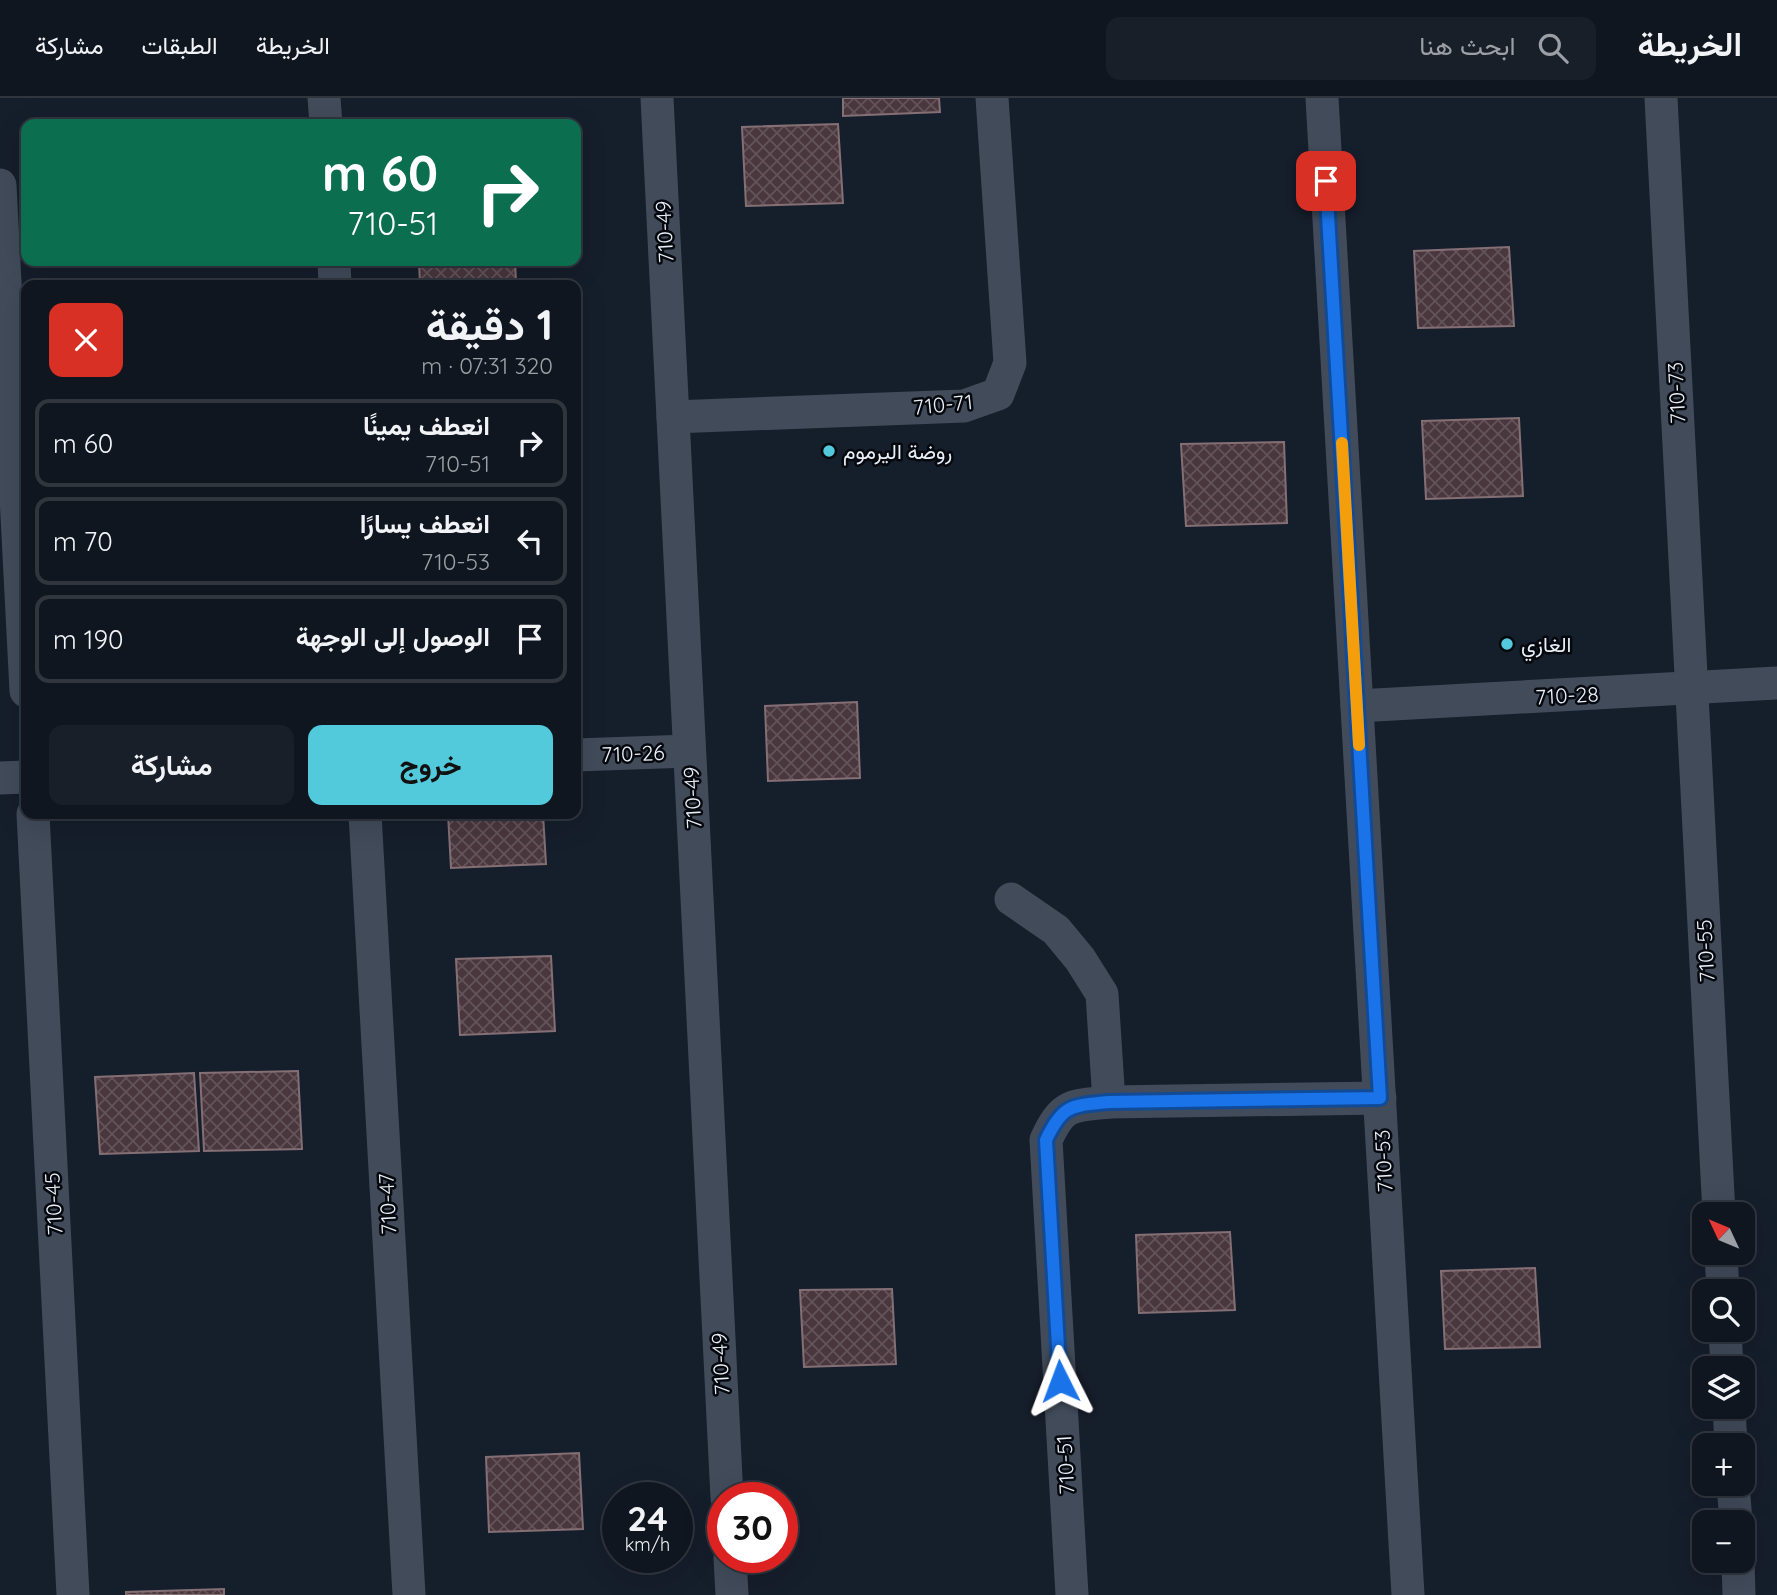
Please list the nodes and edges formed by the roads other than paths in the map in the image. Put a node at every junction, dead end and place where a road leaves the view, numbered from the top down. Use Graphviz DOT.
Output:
graph roads {
  1 [pos="324,98"];
  2 [pos="657,98"];
  3 [pos="992,98"];
  4 [pos="1322,98"];
  5 [pos="1661,98"];
  6 [pos="326,119"];
  7 [pos="0,186"];
  8 [pos="673,417"];
  9 [pos="21,594"];
  10 [pos="1777,683"];
  11 [pos="1691,688"];
  12 [pos="1357,706"];
  13 [pos="689,751"];
  14 [pos="581,755"];
  15 [pos="21,777"];
  16 [pos="0,778"];
  17 [pos="33,819"];
  18 [pos="365,819"];
  19 [pos="1010,899"];
  20 [pos="1380,1098"];
  21 [pos="1109,1102"];
  22 [pos="1718,1202"];
  23 [pos="726,1482"];
  24 [pos="731,1573"];
  25 [pos="1738,1573"];
  26 [pos="73,1595"];
  27 [pos="409,1595"];
  28 [pos="732,1595"];
  29 [pos="1072,1595"];
  30 [pos="1408,1595"];
  31 [pos="1739,1595"];
  1 -- 6 [label="street"];
  2 -- 8 [label="street, 710-49"];
  3 -- 8 [label="street, 710-71"];
  4 -- 12 [label="street, 710-53"];
  5 -- 11 [label="street, 710-73"];
  7 -- 9 [label="street"];
  8 -- 13 [label="street, 710-49"];
  10 -- 11 [label="street, 710-28"];
  11 -- 12 [label="street, 710-28"];
  11 -- 22 [label="street, 710-55"];
  12 -- 20 [label="street, 710-53"];
  13 -- 14 [label="street, 710-26"];
  13 -- 23 [label="street, 710-49"];
  15 -- 16 [label="street"];
  17 -- 26 [label="street, 710-45"];
  18 -- 27 [label="street, 710-47"];
  19 -- 21 [label="street"];
  20 -- 21 [label="street, 710-51"];
  20 -- 30 [label="street, 710-53"];
  21 -- 29 [label="street, 710-51"];
  24 -- 28 [label="street"];
  25 -- 31 [label="street"];
}
